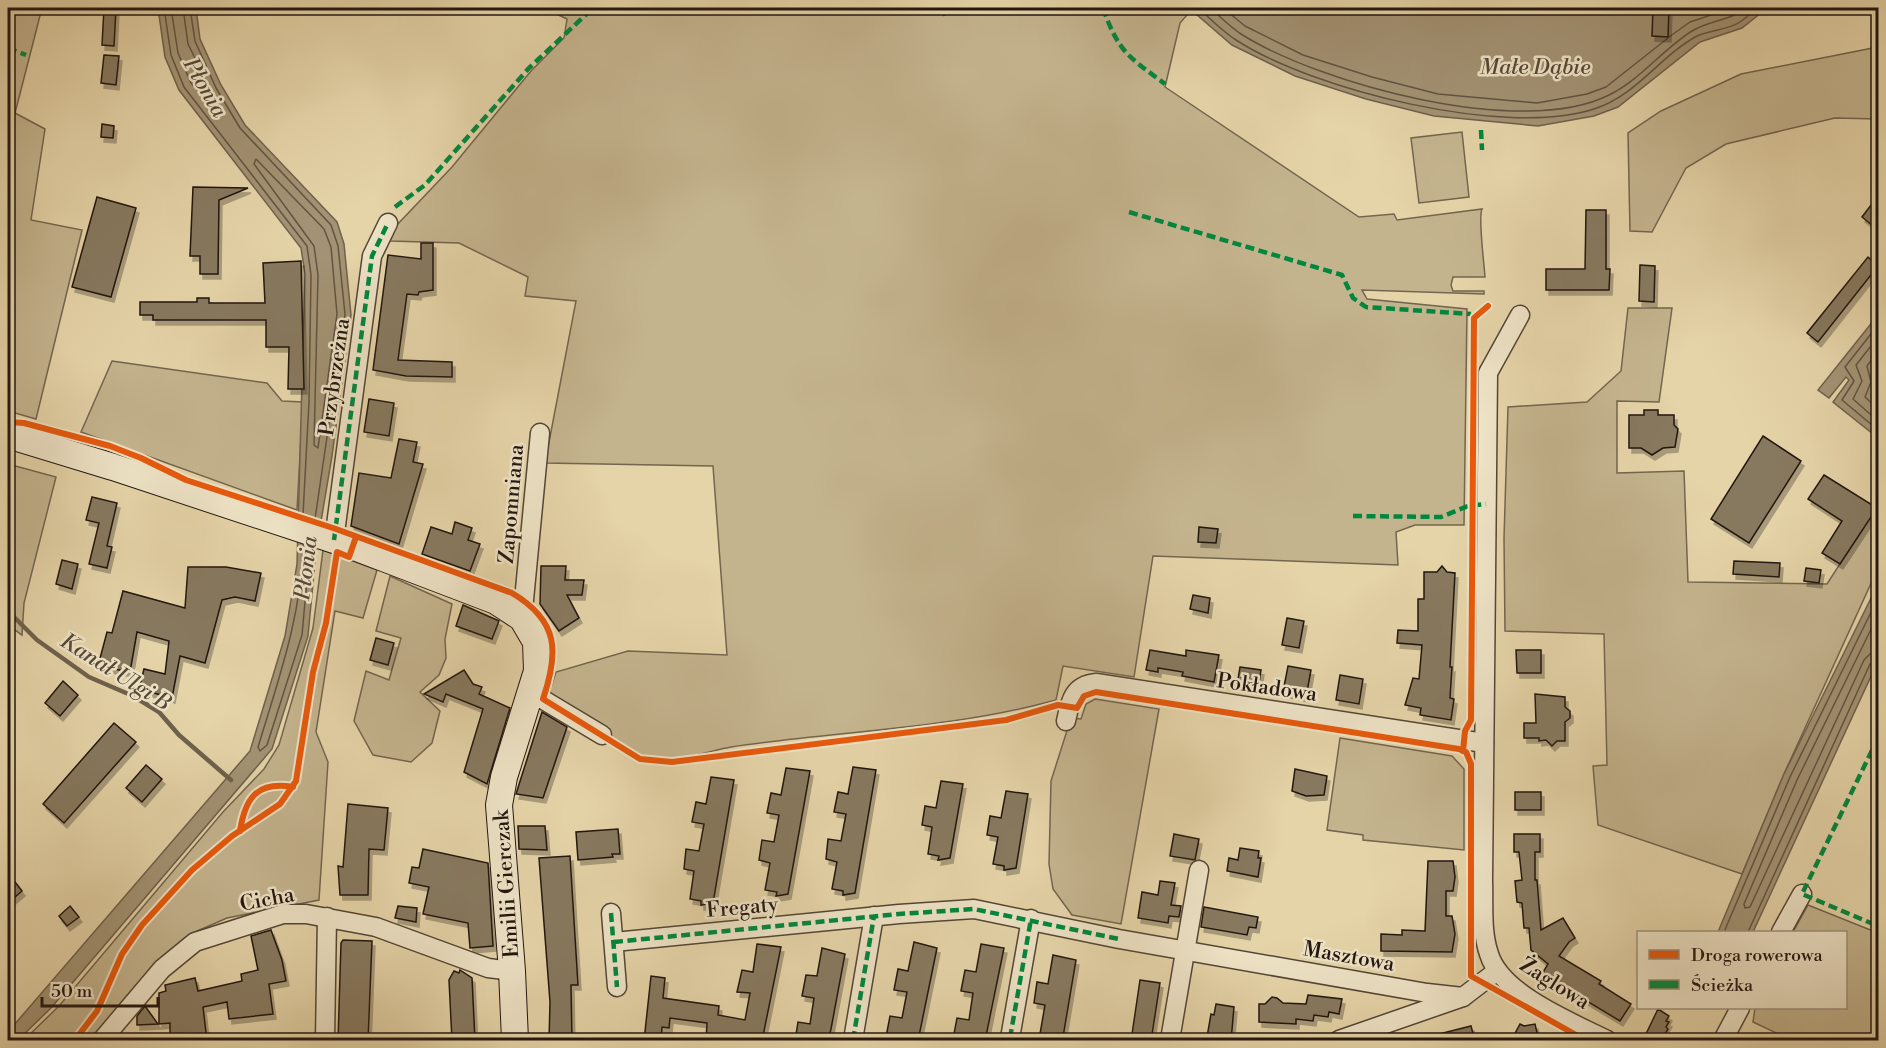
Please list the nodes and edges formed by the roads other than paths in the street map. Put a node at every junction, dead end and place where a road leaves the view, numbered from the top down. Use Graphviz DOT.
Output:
graph roads {
  1 [pos="388,223"];
  2 [pos="1520,315"];
  3 [pos="540,433"];
  4 [pos="8,435"];
  5 [pos="329,538"];
  6 [pos="517,613"];
  7 [pos="532,693"];
  8 [pos="1066,721"];
  9 [pos="602,735"];
  10 [pos="1484,744"];
  11 [pos="1199,870"];
  12 [pos="1802,894"];
  13 [pos="611,913"];
  14 [pos="874,916"];
  15 [pos="327,917"];
  16 [pos="1031,919"];
  17 [pos="1782,931"];
  18 [pos="1119,939"];
  19 [pos="614,942"];
  20 [pos="1185,950"];
  21 [pos="512,971"];
  22 [pos="1497,971"];
  23 [pos="617,987"];
  24 [pos="1463,997"];
  25 [pos="1739,1009"];
  26 [pos="1010,1038"];
  27 [pos="102,1041"];
  28 [pos="325,1041"];
  29 [pos="515,1041"];
  30 [pos="853,1041"];
  31 [pos="1170,1041"];
  32 [pos="1339,1041"];
  33 [pos="1606,1041"];
  34 [pos="1723,1041"];
  1 -- 5 [label="street, Przybrzeżna"];
  2 -- 10 [label="street, Żaglowa"];
  3 -- 6 [label="street, Zapomniana"];
  4 -- 5 [label="street, Emilii Gierczak"];
  5 -- 6 [label="street, Emilii Gierczak"];
  6 -- 7 [label="street, Emilii Gierczak"];
  7 -- 9 [label="street"];
  7 -- 21 [label="street, Emilii Gierczak"];
  8 -- 10 [label="street, Pokładowa"];
  10 -- 22 [label="street, Żaglowa"];
  11 -- 20 [label="street"];
  12 -- 17 [label="street"];
  13 -- 19 [label="street"];
  14 -- 16 [label="street, Fregaty"];
  14 -- 19 [label="street, Fregaty"];
  14 -- 30 [label="street"];
  15 -- 21 [label="street, Cicha"];
  15 -- 27 [label="street, Cicha"];
  15 -- 28 [label="street"];
  16 -- 18 [label="street, Fregaty"];
  16 -- 26 [label="street"];
  18 -- 20 [label="street, Masztowa"];
  19 -- 23 [label="street"];
  20 -- 24 [label="street, Masztowa"];
  20 -- 31 [label="street"];
  21 -- 29 [label="street, Emilii Gierczak"];
  22 -- 24 [label="street"];
  22 -- 33 [label="street, Żaglowa"];
  24 -- 32 [label="street"];
  25 -- 34 [label="street"];
}
